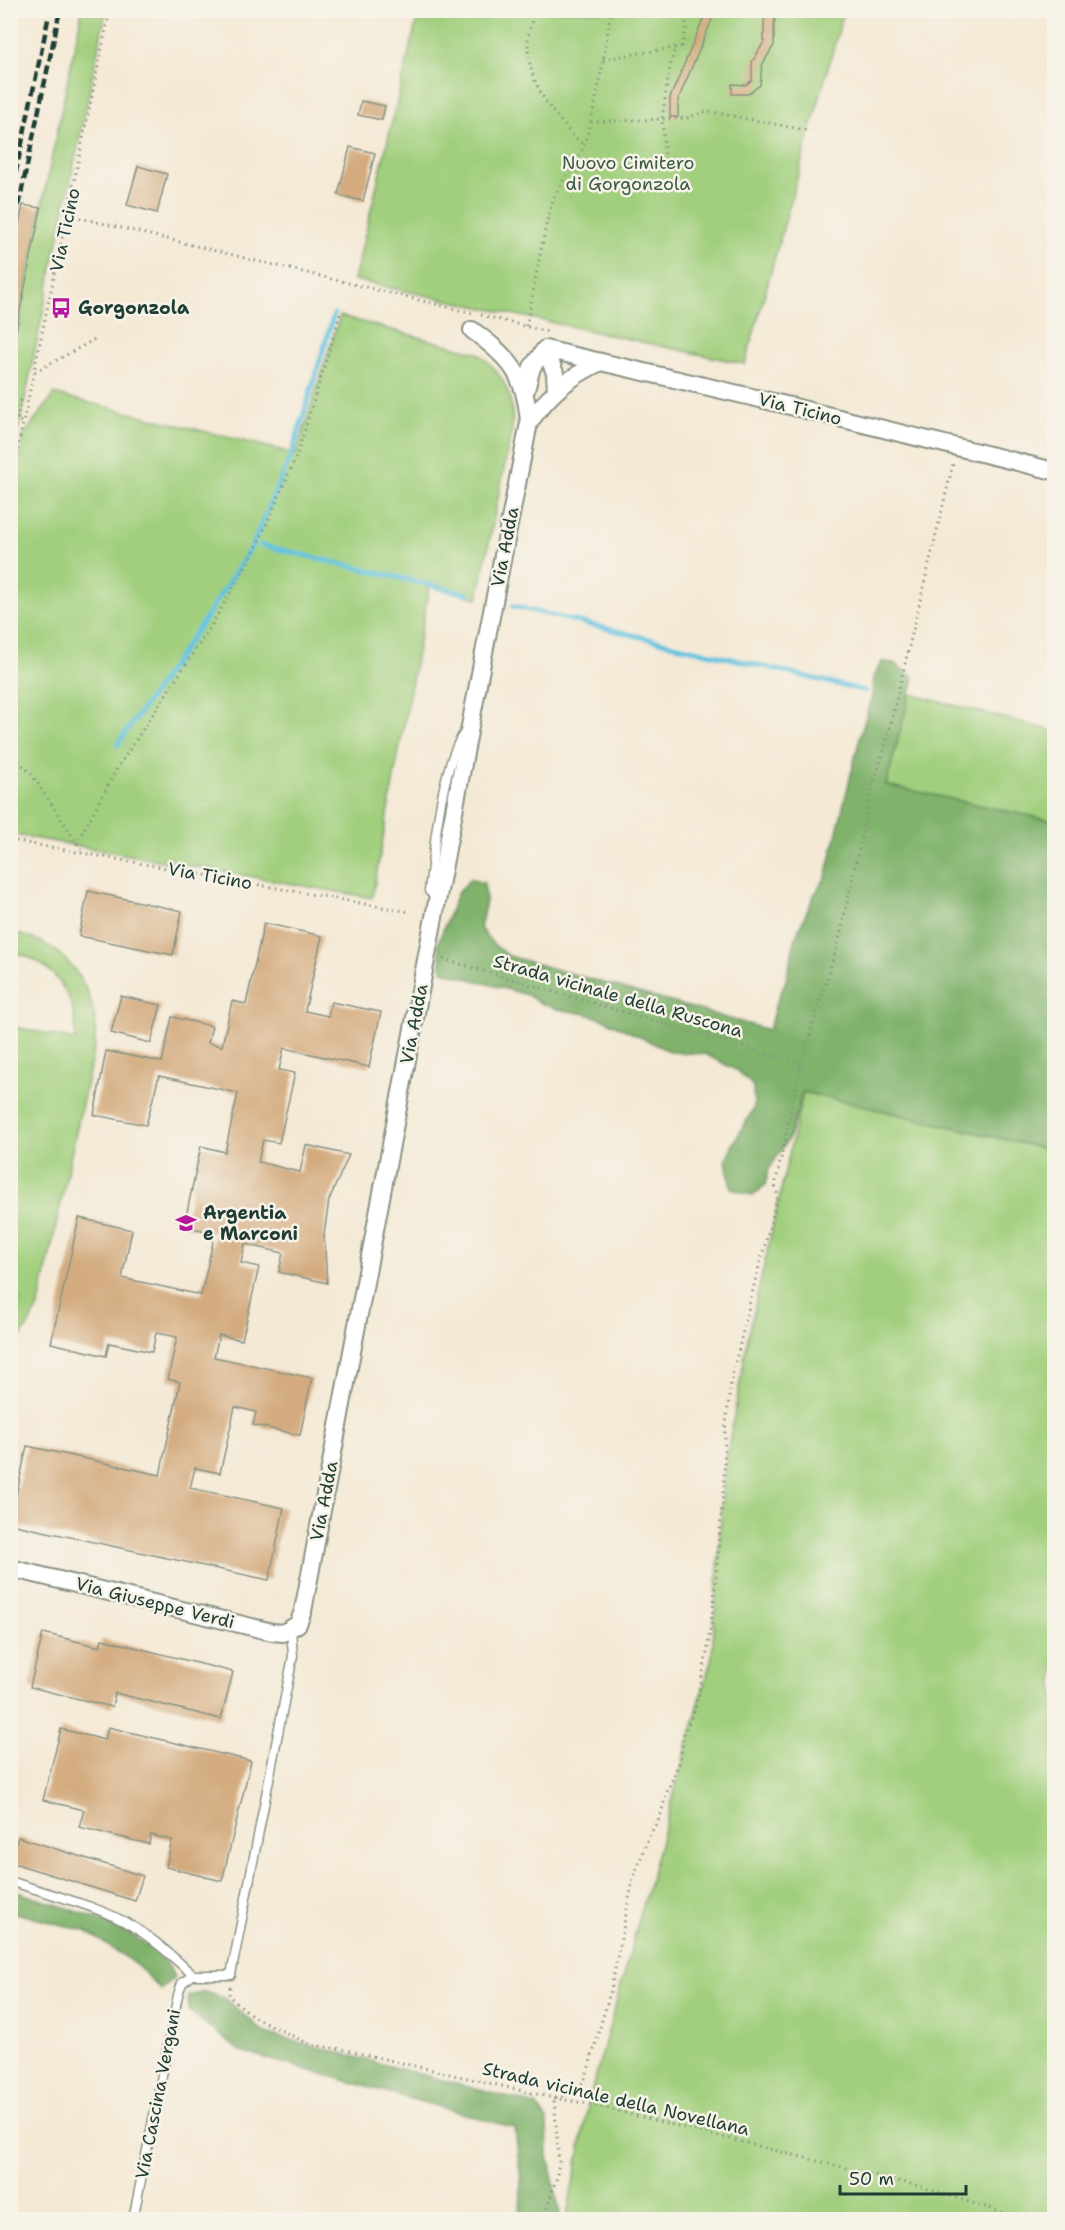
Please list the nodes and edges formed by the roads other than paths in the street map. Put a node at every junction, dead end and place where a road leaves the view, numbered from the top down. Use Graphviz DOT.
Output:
graph roads {
  1 [pos="472,330"];
  2 [pos="545,349"];
  3 [pos="601,362"];
  4 [pos="525,390"];
  5 [pos="556,391"];
  6 [pos="530,423"];
  7 [pos="1054,471"];
  8 [pos="10,1568"];
  9 [pos="294,1627"];
  10 [pos="10,1881"];
  11 [pos="193,1975"];
  12 [pos="133,2220"];
  1 -- 4 [label="street, Via Adda"];
  2 -- 3 [label="street, Via Ticino"];
  2 -- 4 [label="street, Via Adda"];
  2 -- 5 [label="street"];
  3 -- 5 [label="street, Via Adda"];
  3 -- 7 [label="street, Via Ticino"];
  4 -- 6 [label="street, Via Adda"];
  5 -- 6 [label="street, Via Adda"];
  6 -- 9 [label="street, Via Adda"];
  8 -- 9 [label="street, Via Giuseppe Verdi"];
  9 -- 11 [label="lane, Via Adda"];
  10 -- 11 [label="lane"];
  11 -- 12 [label="lane, Via Cascina Vergani"];
}
